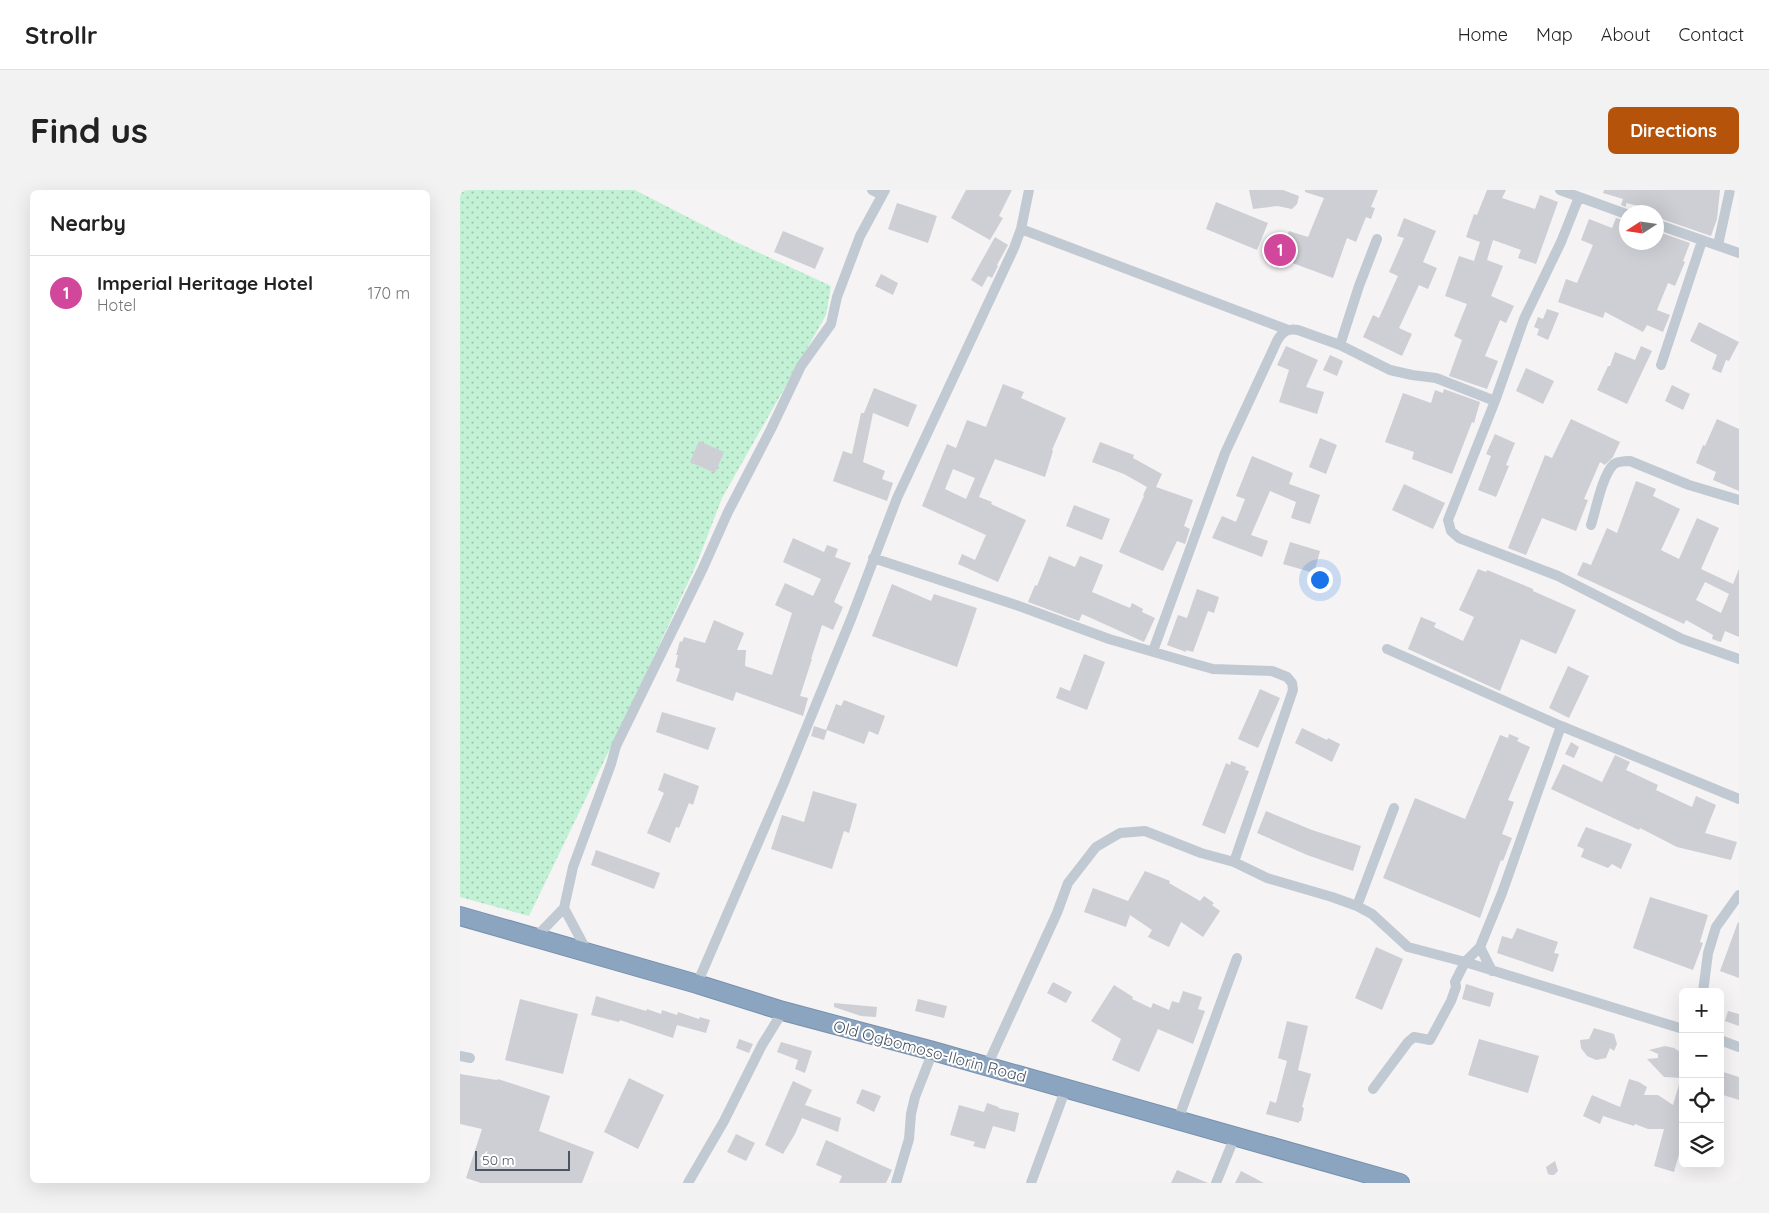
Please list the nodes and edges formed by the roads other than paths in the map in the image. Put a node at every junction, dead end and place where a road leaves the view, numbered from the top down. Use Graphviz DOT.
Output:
graph roads {
  1 [pos="872,190"];
  2 [pos="1029,190"];
  3 [pos="1560,190"];
  4 [pos="1730,190"];
  5 [pos="883,192"];
  6 [pos="1579,197"];
  7 [pos="1619,211"];
  8 [pos="1664,227"];
  9 [pos="1021,228"];
  10 [pos="1377,239"];
  11 [pos="1702,241"];
  12 [pos="1718,245"];
  13 [pos="1739,253"];
  14 [pos="1288,330"];
  15 [pos="1340,345"];
  16 [pos="1661,365"];
  17 [pos="1495,401"];
  18 [pos="1739,500"];
  19 [pos="1591,525"];
  20 [pos="873,558"];
  21 [pos="1387,649"];
  22 [pos="1153,651"];
  23 [pos="1739,659"];
  24 [pos="1561,726"];
  25 [pos="1739,799"];
  26 [pos="1394,808"];
  27 [pos="1234,862"];
  28 [pos="1739,895"];
  29 [pos="1356,906"];
  30 [pos="564,908"];
  31 [pos="460,916"];
  32 [pos="536,937"];
  33 [pos="1480,947"];
  34 [pos="588,953"];
  35 [pos="1237,958"];
  36 [pos="1465,962"];
  37 [pos="1492,971"];
  38 [pos="697,984"];
  39 [pos="1704,988"];
  40 [pos="782,1011"];
  41 [pos="1679,1028"];
  42 [pos="1724,1041"];
  43 [pos="1739,1047"];
  44 [pos="933,1051"];
  45 [pos="987,1066"];
  46 [pos="1066,1088"];
  47 [pos="1373,1089"];
  48 [pos="1178,1120"];
  49 [pos="1235,1136"];
  50 [pos="688,1183"];
  51 [pos="896,1183"];
  52 [pos="1031,1183"];
  53 [pos="1216,1183"];
  54 [pos="1400,1183"];
  1 -- 5 [label="street"];
  2 -- 9 [label="street"];
  3 -- 6 [label="street"];
  4 -- 12 [label="street"];
  5 -- 30 [label="street"];
  6 -- 7 [label="street"];
  6 -- 17 [label="street"];
  8 -- 11 [label="street"];
  9 -- 14 [label="street"];
  9 -- 20 [label="street"];
  10 -- 15 [label="street"];
  11 -- 12 [label="street"];
  11 -- 16 [label="street"];
  12 -- 13 [label="street"];
  14 -- 15 [label="street"];
  14 -- 22 [label="street"];
  15 -- 17 [label="street"];
  17 -- 23 [label="street"];
  18 -- 19 [label="street"];
  20 -- 22 [label="street"];
  20 -- 38 [label="street"];
  21 -- 24 [label="street"];
  22 -- 27 [label="street"];
  24 -- 25 [label="street"];
  24 -- 33 [label="street"];
  26 -- 29 [label="street"];
  27 -- 29 [label="street"];
  27 -- 45 [label="street"];
  28 -- 39 [label="street"];
  29 -- 36 [label="street"];
  30 -- 32 [label="street"];
  30 -- 34 [label="street"];
  31 -- 32 [label="highway, Old Ogbomoso-Ilorin Road"];
  32 -- 34 [label="highway, Old Ogbomoso-Ilorin Road"];
  33 -- 36 [label="street"];
  33 -- 37 [label="street"];
  34 -- 38 [label="highway, Old Ogbomoso-Ilorin Road"];
  35 -- 48 [label="street"];
  36 -- 37 [label="street"];
  36 -- 47 [label="street"];
  37 -- 41 [label="street"];
  38 -- 40 [label="highway, Old Ogbomoso-Ilorin Road"];
  40 -- 44 [label="highway, Old Ogbomoso-Ilorin Road"];
  40 -- 50 [label="street"];
  42 -- 43 [label="street"];
  44 -- 45 [label="highway, Old Ogbomoso-Ilorin Road"];
  44 -- 51 [label="street"];
  45 -- 46 [label="highway, Old Ogbomoso-Ilorin Road"];
  46 -- 48 [label="highway, Old Ogbomoso-Ilorin Road"];
  46 -- 52 [label="street"];
  48 -- 49 [label="highway, Old Ogbomoso-Ilorin Road"];
  49 -- 53 [label="street"];
  49 -- 54 [label="highway, Old Ogbomoso-Ilorin Road"];
}
